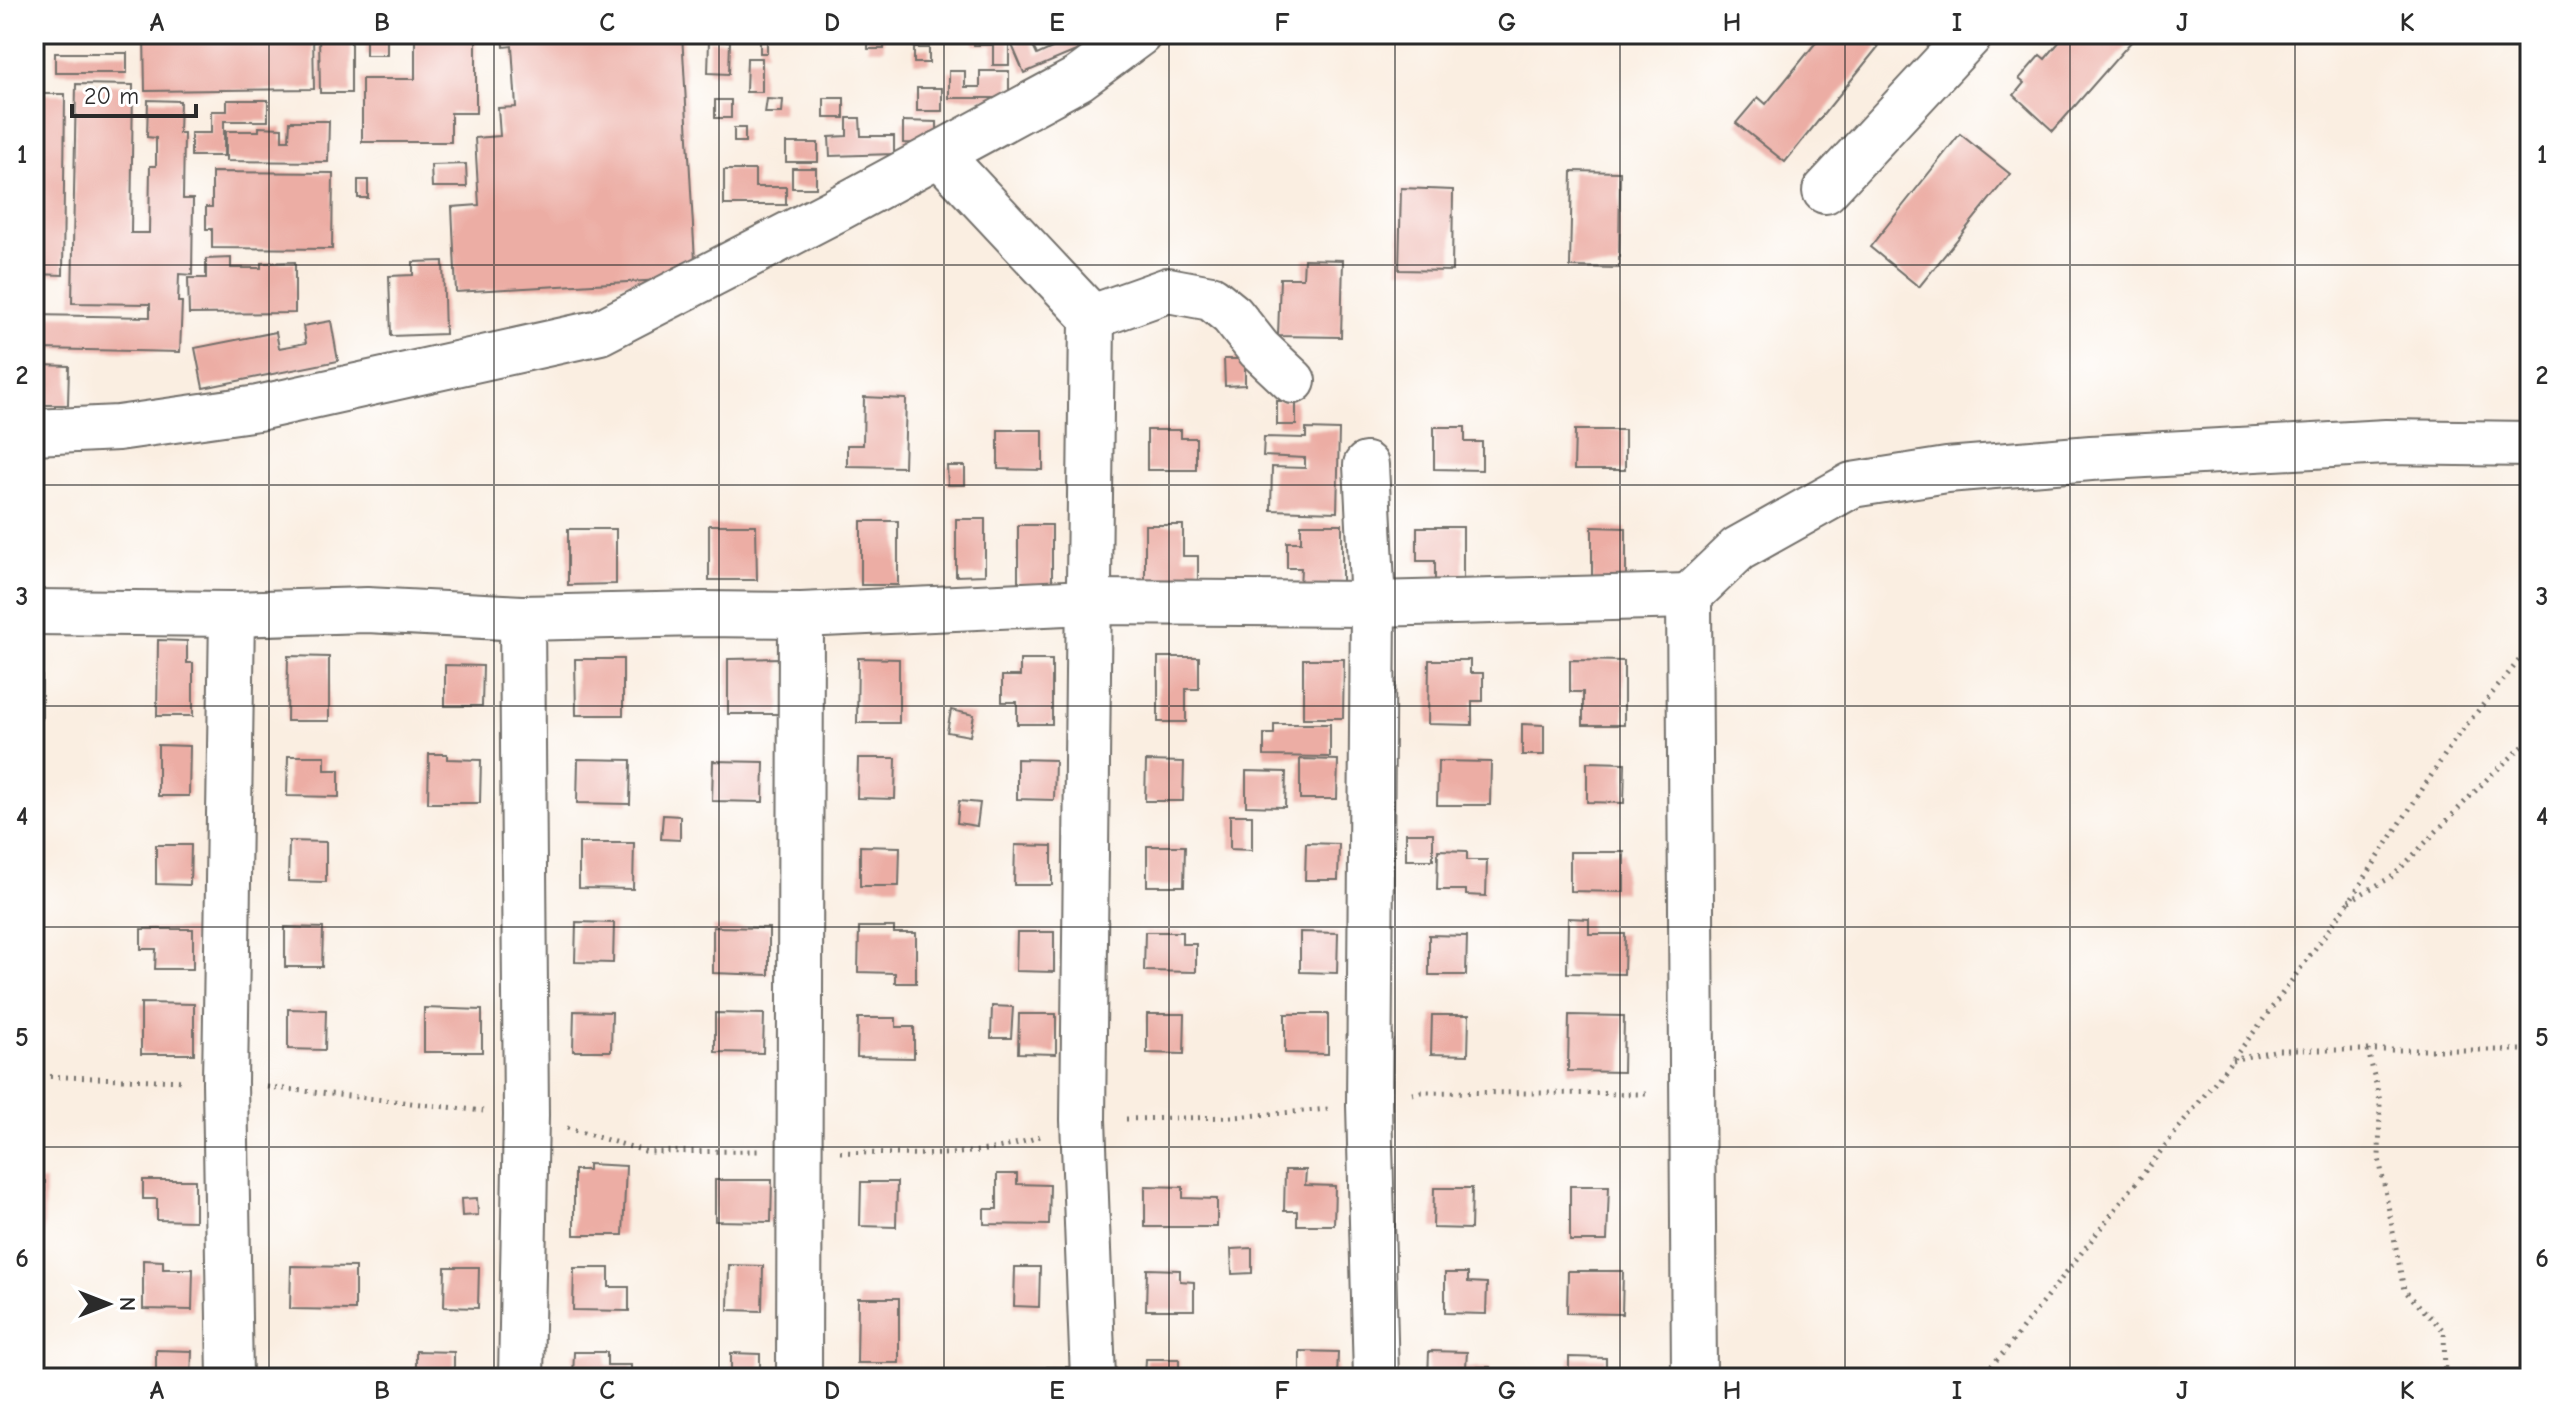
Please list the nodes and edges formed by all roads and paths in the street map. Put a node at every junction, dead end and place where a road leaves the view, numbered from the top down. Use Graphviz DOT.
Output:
graph roads {
  1 [pos="1139,34"];
  2 [pos="1971,34"];
  3 [pos="939,154"];
  4 [pos="1825,191"];
  5 [pos="1092,317"];
  6 [pos="1293,381"];
  7 [pos="34,432"];
  8 [pos="2530,444"];
  9 [pos="1366,465"];
  10 [pos="1689,596"];
  11 [pos="1088,602"];
  12 [pos="1373,604"];
  13 [pos="34,612"];
  14 [pos="232,614"];
  15 [pos="801,615"];
  16 [pos="522,618"];
  17 [pos="2530,647"];
  18 [pos="2530,740"];
  19 [pos="2349,902"];
  20 [pos="2368,1050"];
  21 [pos="2530,1050"];
  22 [pos="2231,1060"];
  23 [pos="34,1076"];
  24 [pos="225,1082"];
  25 [pos="1693,1095"];
  26 [pos="1369,1105"];
  27 [pos="526,1115"];
  28 [pos="1083,1120"];
  29 [pos="801,1150"];
  30 [pos="230,1378"];
  31 [pos="521,1378"];
  32 [pos="799,1378"];
  33 [pos="1093,1378"];
  34 [pos="1376,1378"];
  35 [pos="1694,1378"];
  36 [pos="1980,1378"];
  37 [pos="2445,1378"];
  1 -- 3 [label="street"];
  2 -- 4 [label="street"];
  3 -- 5 [label="street"];
  3 -- 7 [label="street"];
  5 -- 6 [label="street"];
  5 -- 11 [label="street"];
  8 -- 10 [label="street"];
  9 -- 12 [label="street"];
  10 -- 12 [label="street"];
  10 -- 25 [label="street"];
  11 -- 12 [label="street"];
  11 -- 15 [label="street"];
  11 -- 28 [label="street"];
  12 -- 26 [label="street"];
  13 -- 14 [label="street"];
  14 -- 16 [label="street"];
  14 -- 24 [label="street"];
  15 -- 16 [label="street"];
  15 -- 29 [label="street"];
  16 -- 27 [label="street"];
  17 -- 19 [label="path"];
  18 -- 19 [label="path"];
  19 -- 22 [label="path"];
  20 -- 21 [label="path"];
  20 -- 22 [label="path"];
  20 -- 37 [label="path"];
  22 -- 36 [label="path"];
  23 -- 24 [label="path"];
  24 -- 27 [label="path"];
  24 -- 30 [label="street"];
  25 -- 26 [label="path"];
  25 -- 35 [label="street"];
  26 -- 28 [label="path"];
  26 -- 34 [label="street"];
  27 -- 29 [label="path"];
  27 -- 31 [label="street"];
  28 -- 29 [label="path"];
  28 -- 33 [label="street"];
  29 -- 32 [label="street"];
}
